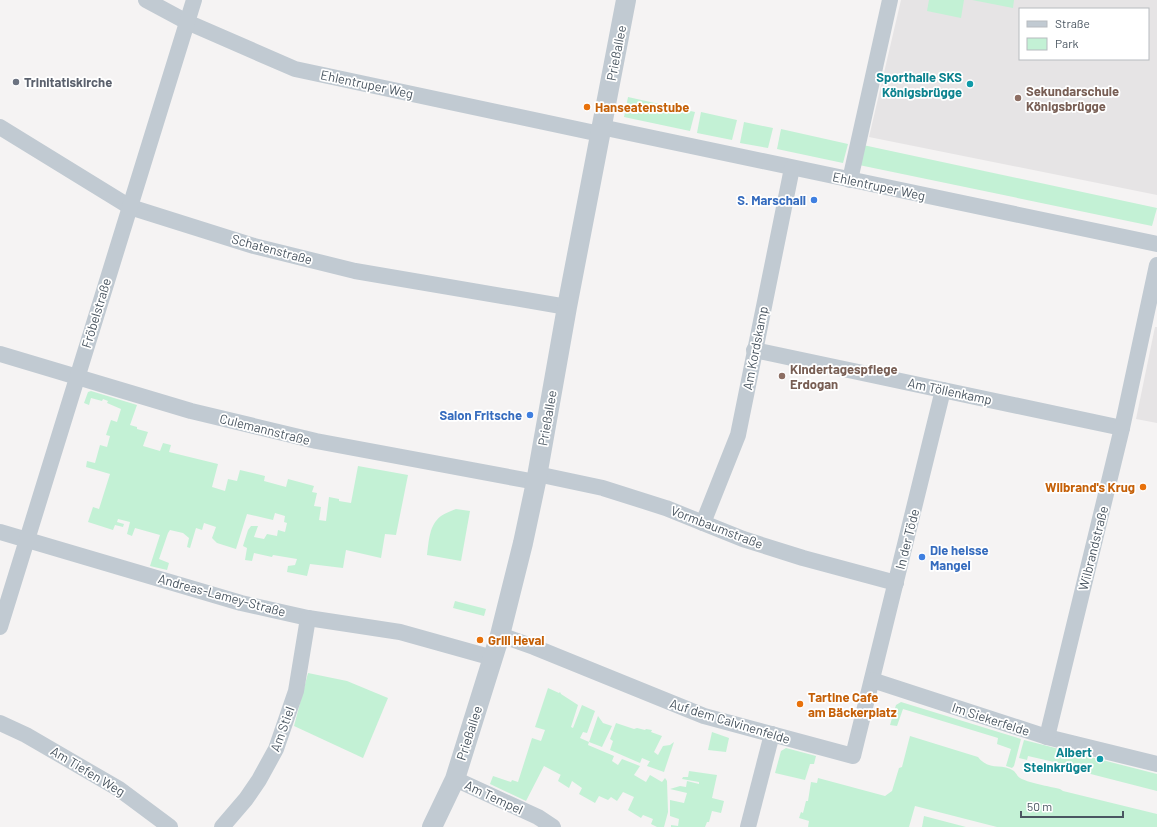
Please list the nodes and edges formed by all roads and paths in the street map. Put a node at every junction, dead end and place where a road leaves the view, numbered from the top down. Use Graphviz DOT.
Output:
graph roads {
  1 [pos="146,0"];
  2 [pos="194,0"];
  3 [pos="626,0"];
  4 [pos="890,0"];
  5 [pos="187,22"];
  6 [pos="0,127"];
  7 [pos="601,131"];
  8 [pos="792,168"];
  9 [pos="850,180"];
  10 [pos="130,207"];
  11 [pos="1157,244"];
  12 [pos="1157,265"];
  13 [pos="567,307"];
  14 [pos="754,350"];
  15 [pos="0,354"];
  16 [pos="76,376"];
  17 [pos="943,390"];
  18 [pos="1122,428"];
  19 [pos="537,478"];
  20 [pos="703,523"];
  21 [pos="0,532"];
  22 [pos="27,541"];
  23 [pos="896,583"];
  24 [pos="308,618"];
  25 [pos="0,627"];
  26 [pos="500,635"];
  27 [pos="493,658"];
  28 [pos="871,685"];
  29 [pos="0,723"];
  30 [pos="772,734"];
  31 [pos="1047,737"];
  32 [pos="1157,764"];
  33 [pos="455,779"];
  34 [pos="170,827"];
  35 [pos="222,827"];
  36 [pos="432,827"];
  37 [pos="553,827"];
  38 [pos="748,827"];
  1 -- 5 [label="street, Ehlentruper Weg"];
  2 -- 5 [label="street, Fröbelstraße"];
  3 -- 7 [label="street, Prießallee"];
  4 -- 9 [label="street"];
  5 -- 7 [label="street, Ehlentruper Weg"];
  5 -- 10 [label="street, Fröbelstraße"];
  6 -- 10 [label="street, Schatenstraße"];
  7 -- 8 [label="street, Ehlentruper Weg"];
  7 -- 13 [label="street, Prießallee"];
  8 -- 9 [label="street, Ehlentruper Weg"];
  8 -- 14 [label="street, Am Kordskamp"];
  9 -- 11 [label="street, Ehlentruper Weg"];
  10 -- 13 [label="street, Schatenstraße"];
  10 -- 16 [label="street, Fröbelstraße"];
  12 -- 18 [label="street, Wilbrandstraße"];
  13 -- 19 [label="street, Prießallee"];
  14 -- 17 [label="street, Am Töllenkamp"];
  14 -- 20 [label="street, Am Kordskamp"];
  15 -- 16 [label="street, Culemannstraße"];
  16 -- 19 [label="street, Culemannstraße"];
  16 -- 22 [label="street, Fröbelstraße"];
  17 -- 18 [label="street, Am Töllenkamp"];
  17 -- 23 [label="street, In der Töde"];
  18 -- 31 [label="street, Wilbrandstraße"];
  19 -- 20 [label="street, Vormbaumstraße"];
  19 -- 26 [label="street, Prießallee"];
  20 -- 23 [label="street, Vormbaumstraße"];
  21 -- 22 [label="street, Andreas-Lamey-Straße"];
  22 -- 24 [label="street, Andreas-Lamey-Straße"];
  22 -- 25 [label="street, Fröbelstraße"];
  23 -- 28 [label="street, In der Töde"];
  24 -- 27 [label="street, Andreas-Lamey-Straße"];
  24 -- 35 [label="street, Am Stiel"];
  26 -- 27 [label="street, Prießallee"];
  26 -- 30 [label="street, Auf dem Calvinenfelde"];
  27 -- 33 [label="street, Prießallee"];
  28 -- 30 [label="street, Auf dem Calvinenfelde"];
  28 -- 31 [label="street, Im Siekerfelde"];
  29 -- 34 [label="street, Am Tiefen Weg"];
  30 -- 38 [label="street"];
  31 -- 32 [label="street, Im Siekerfelde"];
  33 -- 36 [label="street, Prießallee"];
  33 -- 37 [label="street, Am Tempel"];
}
